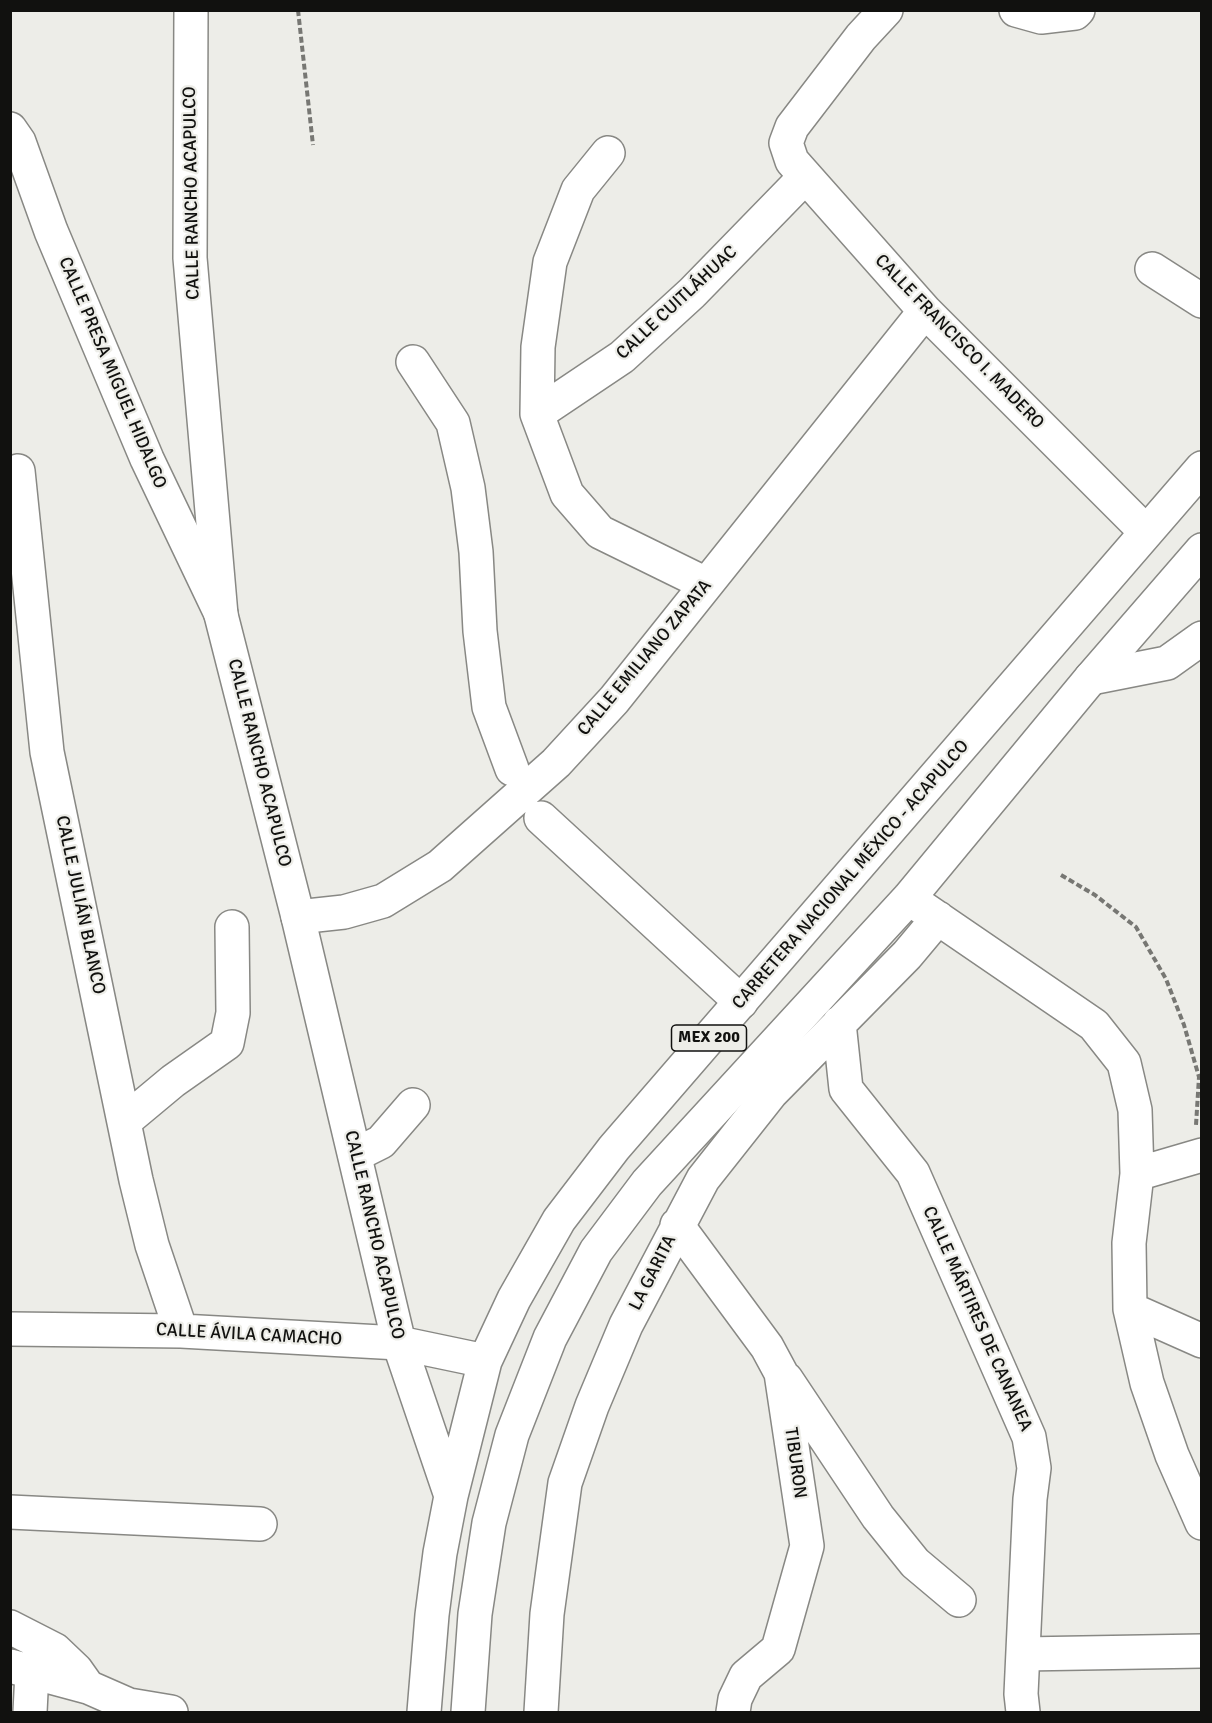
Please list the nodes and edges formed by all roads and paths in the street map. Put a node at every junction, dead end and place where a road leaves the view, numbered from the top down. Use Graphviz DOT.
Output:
graph roads {
  1 [pos="191,10"];
  2 [pos="297,10"];
  3 [pos="886,10"];
  4 [pos="1078,10"];
  5 [pos="1029,14"];
  6 [pos="10,129"];
  7 [pos="313,145"];
  8 [pos="608,153"];
  9 [pos="804,178"];
  10 [pos="1152,269"];
  11 [pos="1202,301"];
  12 [pos="925,311"];
  13 [pos="414,362"];
  14 [pos="537,414"];
  15 [pos="1202,468"];
  16 [pos="18,471"];
  17 [pos="1145,531"];
  18 [pos="1202,550"];
  19 [pos="706,584"];
  20 [pos="221,615"];
  21 [pos="1202,638"];
  22 [pos="1091,678"];
  23 [pos="512,769"];
  24 [pos="541,818"];
  25 [pos="1061,875"];
  26 [pos="909,898"];
  27 [pos="298,917"];
  28 [pos="938,918"];
  29 [pos="232,927"];
  30 [pos="741,1002"];
  31 [pos="839,1023"];
  32 [pos="413,1105"];
  33 [pos="125,1121"];
  34 [pos="355,1155"];
  35 [pos="1198,1157"];
  36 [pos="1137,1174"];
  37 [pos="677,1225"];
  38 [pos="1130,1309"];
  39 [pos="10,1329"];
  40 [pos="181,1331"];
  41 [pos="1202,1341"];
  42 [pos="399,1343"];
  43 [pos="485,1361"];
  44 [pos="782,1373"];
  45 [pos="451,1496"];
  46 [pos="10,1512"];
  47 [pos="1202,1523"];
  48 [pos="260,1524"];
  49 [pos="959,1599"];
  50 [pos="10,1628"];
  51 [pos="1202,1651"];
  52 [pos="1023,1654"];
  53 [pos="21,1669"];
  54 [pos="88,1688"];
  55 [pos="30,1713"];
  56 [pos="171,1713"];
  57 [pos="424,1713"];
  58 [pos="468,1713"];
  59 [pos="541,1713"];
  60 [pos="732,1713"];
  61 [pos="1023,1713"];
  1 -- 20 [label="street, CALLE RANCHO ACAPULCO"];
  2 -- 7 [label="path"];
  3 -- 9 [label="street, CALLE FRANCISCO I. MADERO"];
  4 -- 5 [label="street"];
  6 -- 20 [label="street, CALLE PRESA MIGUEL HIDALGO"];
  8 -- 14 [label="street"];
  9 -- 12 [label="street, CALLE FRANCISCO I. MADERO"];
  9 -- 14 [label="street, CALLE CUITLÁHUAC"];
  10 -- 11 [label="street"];
  12 -- 17 [label="street, CALLE FRANCISCO I. MADERO"];
  12 -- 19 [label="street, CALLE EMILIANO ZAPATA"];
  13 -- 23 [label="street"];
  14 -- 19 [label="street"];
  15 -- 17 [label="street, CARRETERA NACIONAL MÉXICO - ACAPULCO / MEX 200"];
  16 -- 33 [label="street, CALLE JULIÁN BLANCO"];
  17 -- 30 [label="street, CARRETERA NACIONAL MÉXICO - ACAPULCO / MEX 200"];
  18 -- 22 [label="street, MEX 200"];
  19 -- 27 [label="street, CALLE EMILIANO ZAPATA"];
  20 -- 27 [label="street, CALLE RANCHO ACAPULCO"];
  21 -- 22 [label="street"];
  22 -- 26 [label="street, MEX 200"];
  24 -- 30 [label="street"];
  25 -- 35 [label="path"];
  26 -- 28 [label="street"];
  26 -- 58 [label="street, MEX 200"];
  27 -- 34 [label="street, CALLE RANCHO ACAPULCO"];
  28 -- 31 [label="street, LA GARITA"];
  28 -- 36 [label="street"];
  29 -- 33 [label="street"];
  30 -- 43 [label="street, CARRETERA NACIONAL MÉXICO - ACAPULCO / MEX 200"];
  31 -- 37 [label="street, LA GARITA"];
  31 -- 52 [label="street, CALLE MÁRTIRES DE CANANEA"];
  32 -- 34 [label="street"];
  33 -- 40 [label="street, CALLE JULIÁN BLANCO"];
  34 -- 42 [label="street, CALLE RANCHO ACAPULCO"];
  35 -- 36 [label="street"];
  36 -- 38 [label="street"];
  37 -- 44 [label="street, TIBURON"];
  37 -- 59 [label="street, LA GARITA"];
  38 -- 41 [label="street"];
  38 -- 47 [label="street"];
  39 -- 40 [label="street, CALLE ÁVILA CAMACHO"];
  40 -- 42 [label="street, CALLE ÁVILA CAMACHO"];
  42 -- 43 [label="street, CALLE ÁVILA CAMACHO"];
  42 -- 45 [label="street, CALLE RANCHO ACAPULCO"];
  43 -- 45 [label="street, CARRETERA NACIONAL MÉXICO - ACAPULCO / MEX 200"];
  44 -- 49 [label="street"];
  44 -- 60 [label="street, TIBURON"];
  45 -- 57 [label="street, CARRETERA NACIONAL MÉXICO - ACAPULCO / MEX 200"];
  46 -- 48 [label="street"];
  50 -- 54 [label="street"];
  51 -- 52 [label="street"];
  52 -- 61 [label="street, CALLE MÁRTIRES DE CANANEA"];
  53 -- 54 [label="street"];
  53 -- 55 [label="street"];
  54 -- 56 [label="street"];
}
